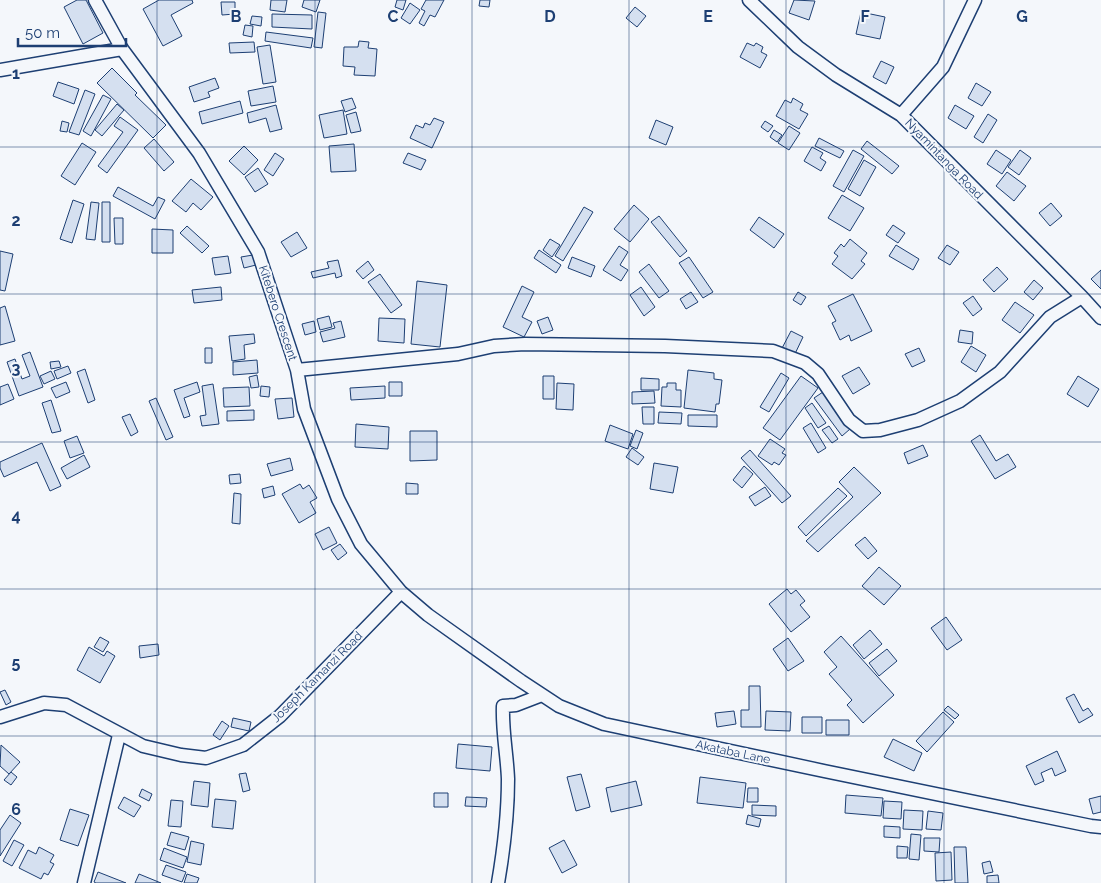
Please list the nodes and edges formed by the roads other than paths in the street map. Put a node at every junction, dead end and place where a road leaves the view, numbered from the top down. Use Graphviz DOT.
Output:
graph roads {
  1 [pos="95,0"];
  2 [pos="749,0"];
  3 [pos="975,0"];
  4 [pos="122,49"];
  5 [pos="0,70"];
  6 [pos="901,115"];
  7 [pos="1082,297"];
  8 [pos="1101,318"];
  9 [pos="296,370"];
  10 [pos="401,592"];
  11 [pos="542,695"];
  12 [pos="0,717"];
  13 [pos="119,735"];
  14 [pos="1101,827"];
  15 [pos="84,883"];
  16 [pos="498,883"];
  1 -- 4 [label="street, Kitebero Crescent"];
  2 -- 6 [label="street, Nyamintanga Road"];
  3 -- 6 [label="street"];
  4 -- 5 [label="street"];
  4 -- 9 [label="street, Kitebero Crescent"];
  6 -- 7 [label="street, Nyamintanga Road"];
  7 -- 8 [label="street, Nyamintanga Road"];
  7 -- 9 [label="street"];
  9 -- 10 [label="street, Kitebero Crescent"];
  10 -- 11 [label="street, Akataba Lane"];
  10 -- 13 [label="street, Joseph Kamanzi Road"];
  11 -- 14 [label="street, Akataba Lane"];
  11 -- 16 [label="street"];
  12 -- 13 [label="street, Joseph Kamanzi Road"];
  13 -- 15 [label="street"];
}
